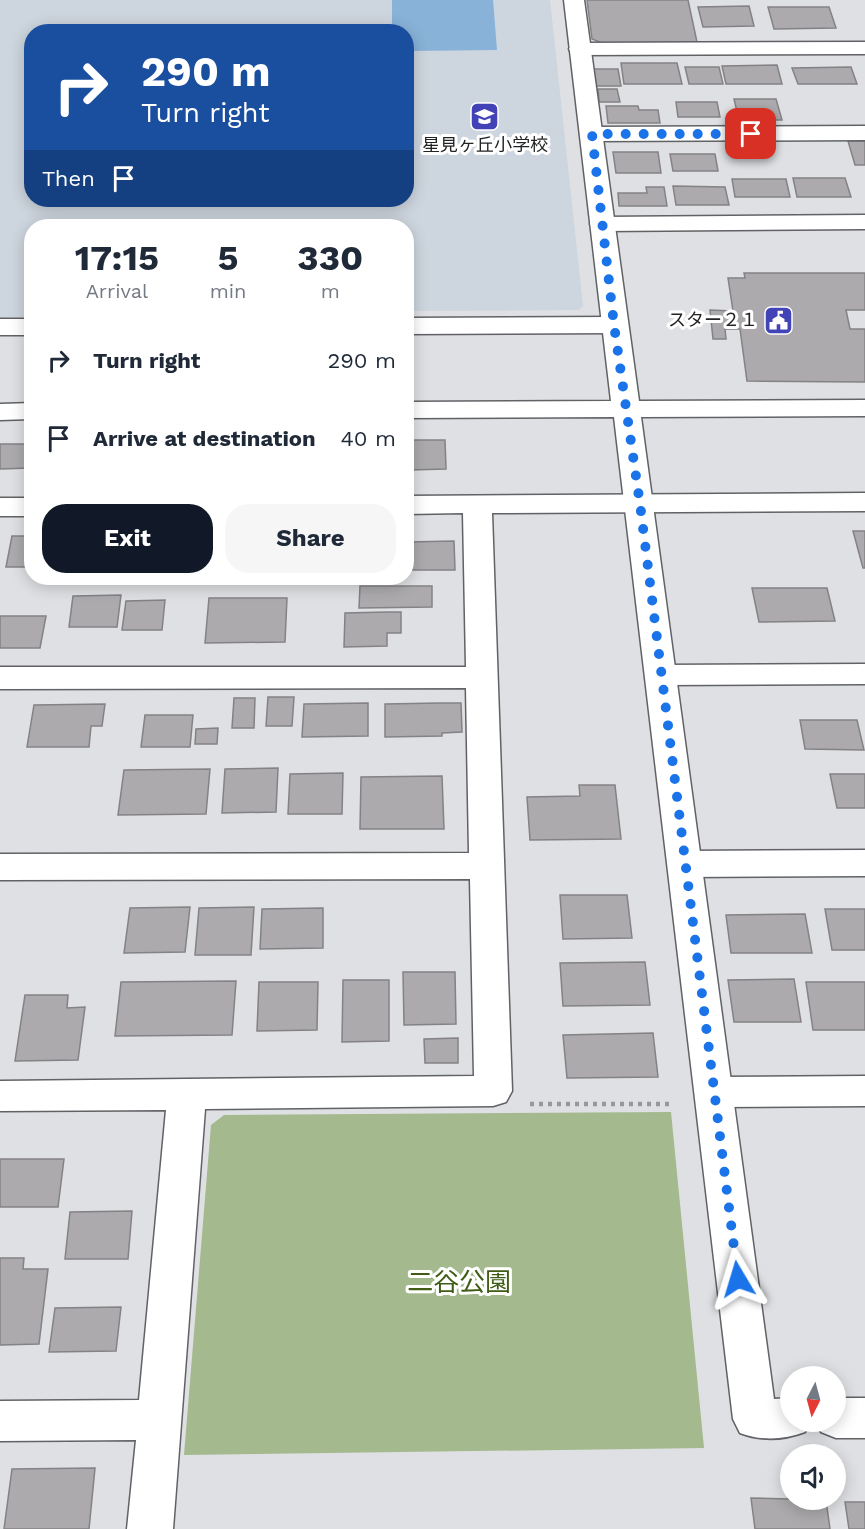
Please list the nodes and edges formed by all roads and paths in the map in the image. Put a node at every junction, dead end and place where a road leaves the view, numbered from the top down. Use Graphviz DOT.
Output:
graph roads {
  1 [pos="574,0"];
  2 [pos="865,48"];
  3 [pos="580,49"];
  4 [pos="865,133"];
  5 [pos="592,134"];
  6 [pos="865,222"];
  7 [pos="602,224"];
  8 [pos="614,325"];
  9 [pos="414,326"];
  10 [pos="0,327"];
  11 [pos="24,327"];
  12 [pos="865,408"];
  13 [pos="628,409"];
  14 [pos="414,410"];
  15 [pos="24,411"];
  16 [pos="0,412"];
  17 [pos="865,502"];
  18 [pos="640,504"];
  19 [pos="414,505"];
  20 [pos="477,505"];
  21 [pos="0,507"];
  22 [pos="24,507"];
  23 [pos="865,674"];
  24 [pos="661,675"];
  25 [pos="482,676"];
  26 [pos="0,678"];
  27 [pos="865,863"];
  28 [pos="686,864"];
  29 [pos="488,866"];
  30 [pos="0,867"];
  31 [pos="493,1091"];
  32 [pos="865,1091"];
  33 [pos="187,1094"];
  34 [pos="0,1096"];
  35 [pos="698,1098"];
  36 [pos="780,1418"];
  37 [pos="846,1418"];
  38 [pos="865,1418"];
  39 [pos="160,1420"];
  40 [pos="0,1422"];
  41 [pos="150,1529"];
  1 -- 3 [label="street"];
  2 -- 3 [label="street"];
  3 -- 5 [label="street"];
  4 -- 5 [label="street"];
  5 -- 7 [label="street"];
  6 -- 7 [label="street"];
  7 -- 8 [label="street"];
  8 -- 9 [label="street"];
  8 -- 13 [label="street"];
  10 -- 11 [label="street"];
  12 -- 13 [label="street"];
  13 -- 14 [label="street"];
  13 -- 18 [label="street"];
  15 -- 16 [label="street"];
  17 -- 18 [label="street"];
  18 -- 20 [label="street"];
  18 -- 24 [label="street"];
  19 -- 20 [label="street"];
  20 -- 25 [label="street"];
  21 -- 22 [label="street"];
  23 -- 24 [label="street"];
  24 -- 28 [label="street"];
  25 -- 26 [label="street"];
  25 -- 29 [label="street"];
  27 -- 28 [label="street"];
  28 -- 35 [label="street"];
  29 -- 30 [label="street"];
  29 -- 31 [label="street"];
  31 -- 33 [label="street"];
  31 -- 35 [label="path"];
  32 -- 35 [label="street"];
  33 -- 34 [label="street"];
  33 -- 39 [label="street"];
  35 -- 36 [label="street"];
  37 -- 38 [label="street"];
  39 -- 40 [label="street"];
  39 -- 41 [label="street"];
}
